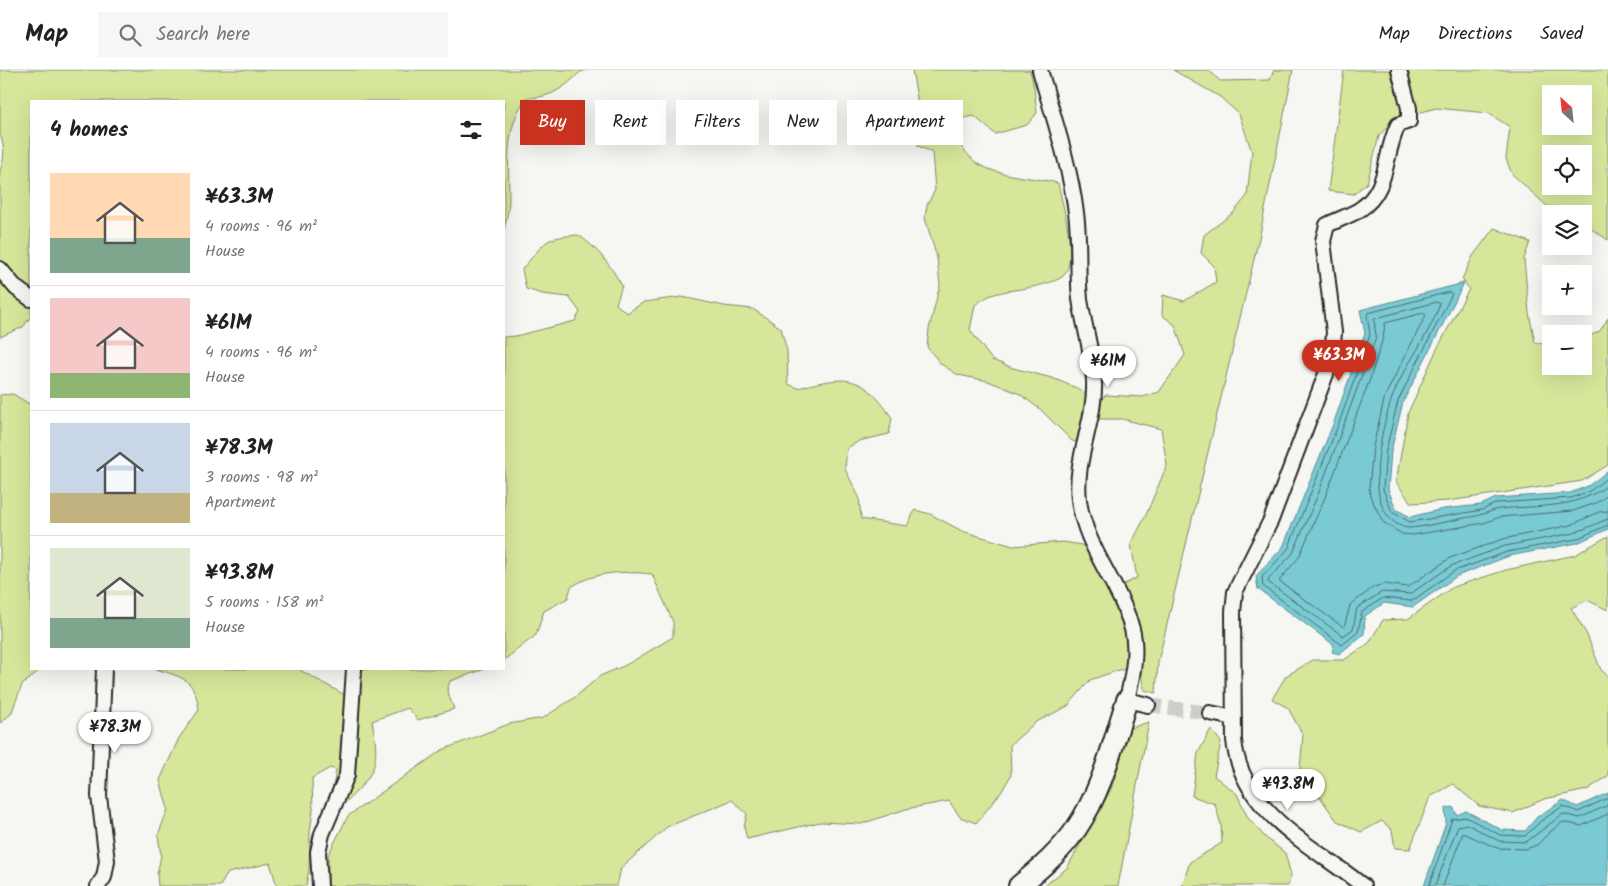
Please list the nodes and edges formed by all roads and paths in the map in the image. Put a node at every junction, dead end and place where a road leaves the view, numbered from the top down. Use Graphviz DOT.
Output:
graph roads {
  1 [pos="1040,70"];
  2 [pos="1399,70"];
  3 [pos="0,269"];
  4 [pos="30,298"];
  5 [pos="104,670"];
  6 [pos="354,670"];
  7 [pos="1127,700"];
  8 [pos="1148,705"];
  9 [pos="1210,713"];
  10 [pos="1234,718"];
  11 [pos="98,886"];
  12 [pos="320,886"];
  13 [pos="1019,886"];
  14 [pos="1363,886"];
  1 -- 7 [label="street"];
  2 -- 10 [label="street"];
  3 -- 4 [label="street"];
  5 -- 11 [label="street"];
  6 -- 12 [label="street"];
  7 -- 8 [label="street"];
  7 -- 13 [label="street"];
  9 -- 10 [label="street"];
  10 -- 14 [label="street"];
}
